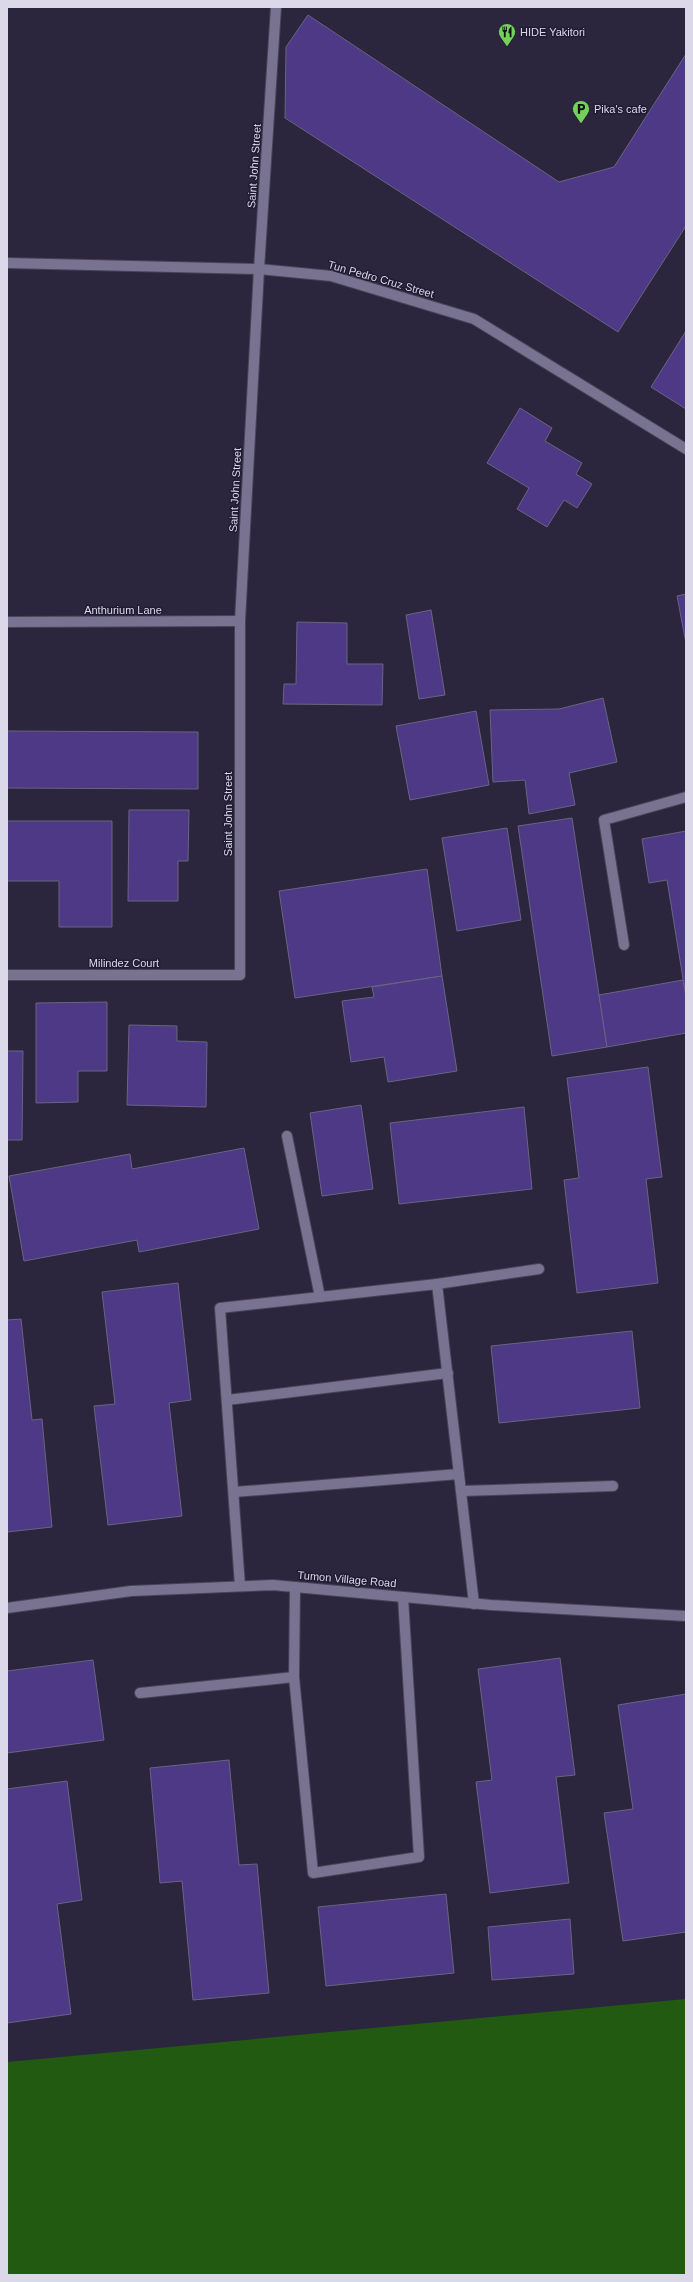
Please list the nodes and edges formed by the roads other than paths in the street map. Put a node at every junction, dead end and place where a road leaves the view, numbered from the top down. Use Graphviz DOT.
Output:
graph roads {
  1 [pos="276,7"];
  2 [pos="7,263"];
  3 [pos="259,269"];
  4 [pos="686,449"];
  5 [pos="240,621"];
  6 [pos="7,622"];
  7 [pos="686,797"];
  8 [pos="624,945"];
  9 [pos="240,974"];
  10 [pos="7,976"];
  11 [pos="288,1136"];
  12 [pos="539,1269"];
  13 [pos="437,1284"];
  14 [pos="320,1297"];
  15 [pos="448,1373"];
  16 [pos="227,1400"];
  17 [pos="459,1474"];
  18 [pos="613,1486"];
  19 [pos="461,1491"];
  20 [pos="234,1492"];
  21 [pos="240,1586"];
  22 [pos="295,1587"];
  23 [pos="403,1597"];
  24 [pos="474,1604"];
  25 [pos="7,1608"];
  26 [pos="686,1616"];
  27 [pos="294,1676"];
  28 [pos="140,1693"];
  1 -- 3 [label="street, Saint John Street"];
  2 -- 3 [label="street, Tun Pedro Cruz Street"];
  3 -- 4 [label="street, Tun Pedro Cruz Street"];
  3 -- 5 [label="street, Saint John Street"];
  5 -- 6 [label="street, Anthurium Lane"];
  5 -- 9 [label="street, Saint John Street"];
  7 -- 8 [label="street"];
  9 -- 10 [label="street, Milindez Court"];
  11 -- 14 [label="street"];
  12 -- 13 [label="street"];
  13 -- 14 [label="street"];
  13 -- 15 [label="street"];
  14 -- 16 [label="street"];
  15 -- 16 [label="street"];
  15 -- 17 [label="street"];
  16 -- 20 [label="street"];
  17 -- 19 [label="street"];
  17 -- 20 [label="street"];
  18 -- 19 [label="street"];
  19 -- 24 [label="street"];
  20 -- 21 [label="street"];
  21 -- 22 [label="street, Tumon Village Road"];
  21 -- 25 [label="street, Tumon Village Road"];
  22 -- 23 [label="street, Tumon Village Road"];
  22 -- 27 [label="street"];
  23 -- 24 [label="street, Tumon Village Road"];
  23 -- 27 [label="street"];
  24 -- 26 [label="street, Tumon Village Road"];
  27 -- 28 [label="street"];
}
